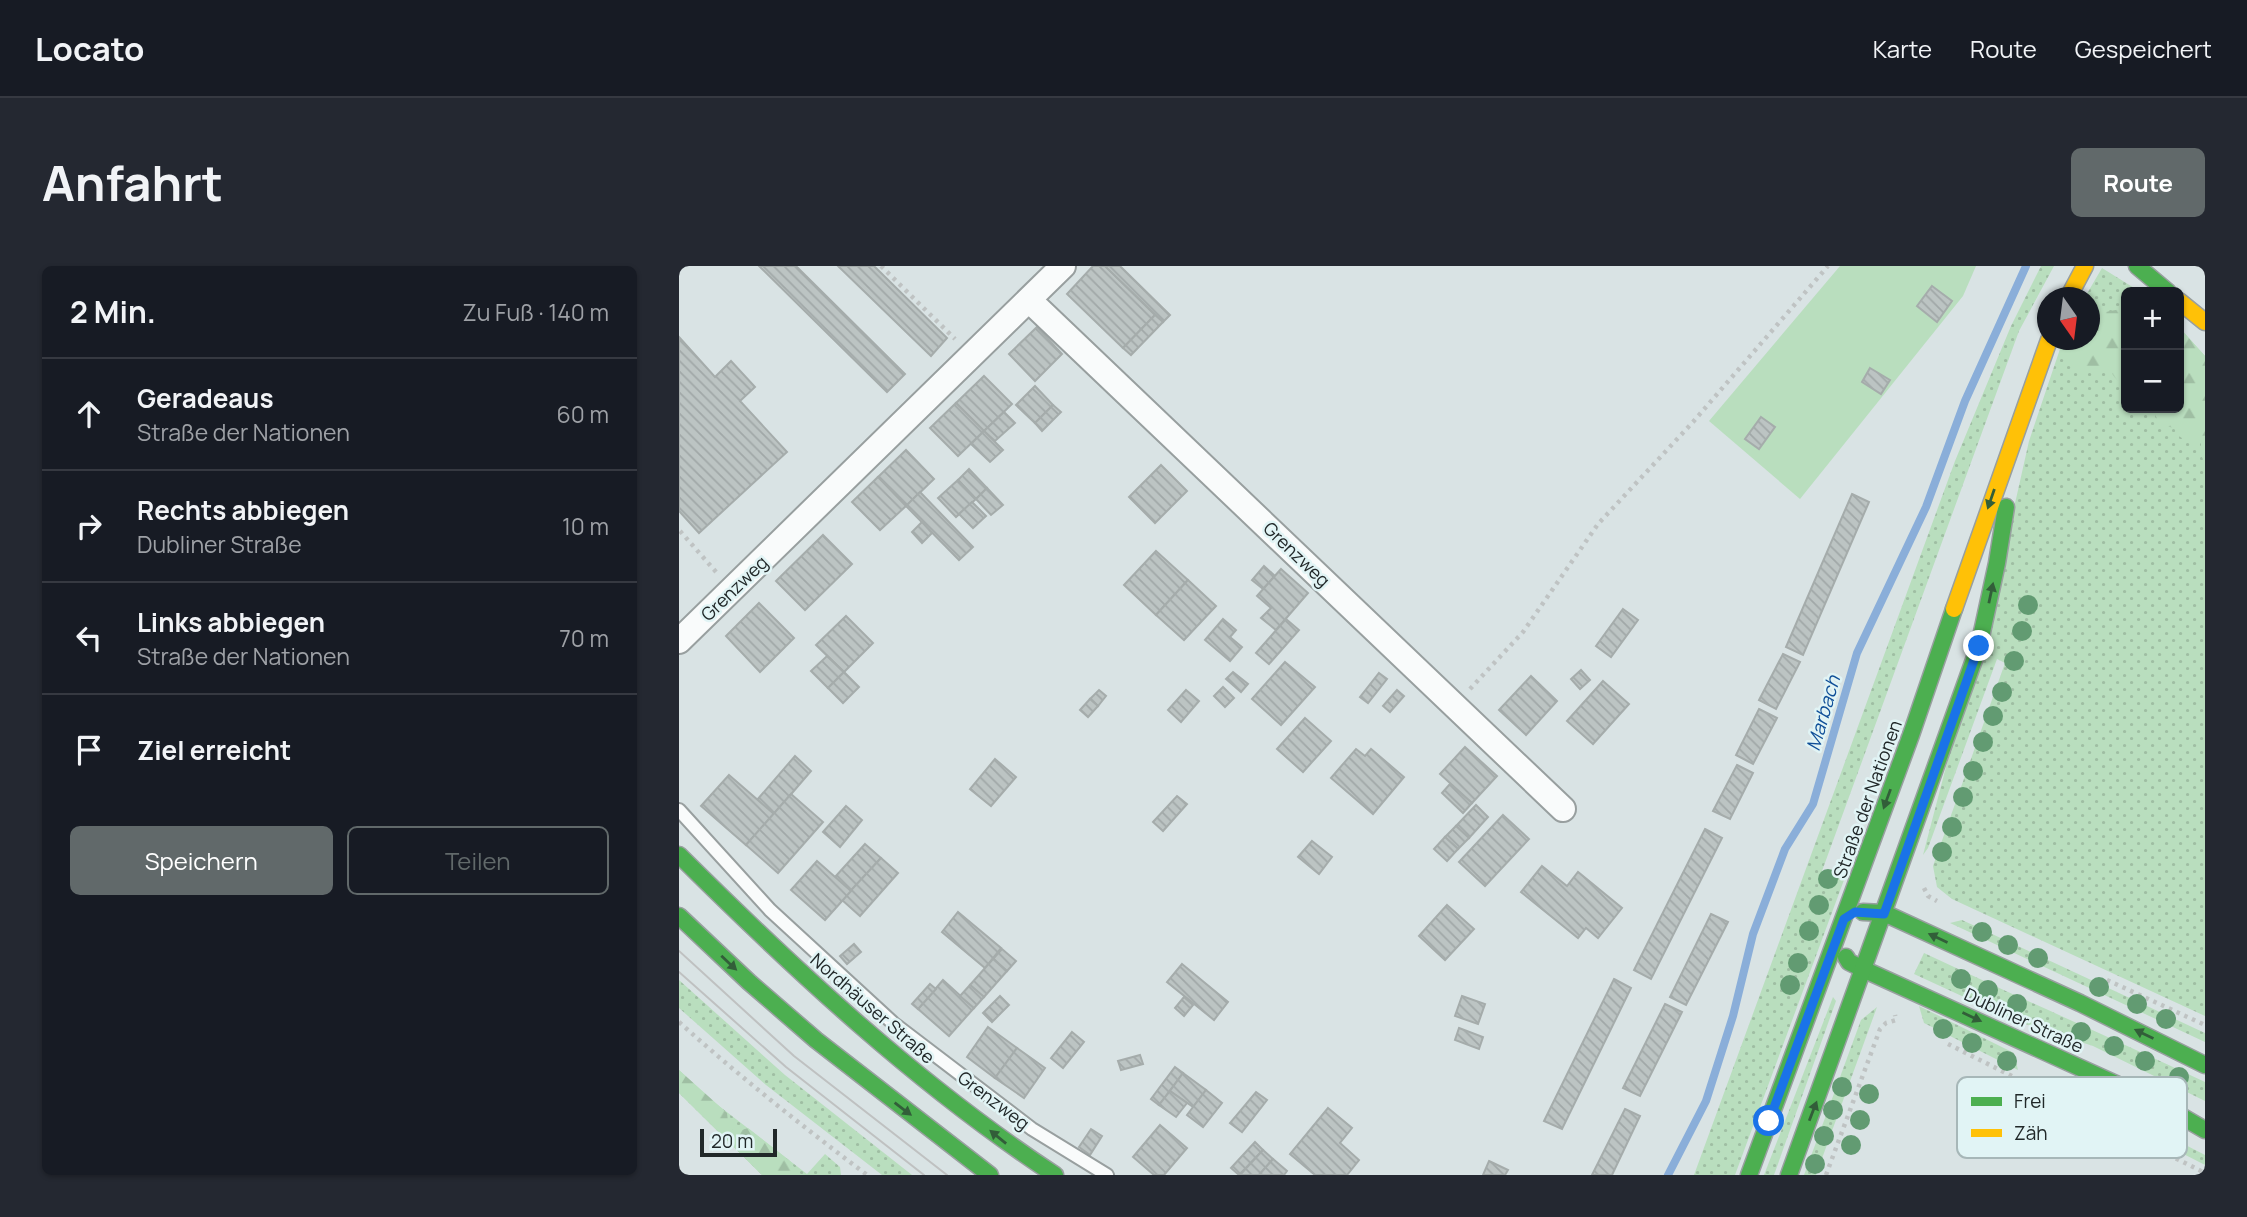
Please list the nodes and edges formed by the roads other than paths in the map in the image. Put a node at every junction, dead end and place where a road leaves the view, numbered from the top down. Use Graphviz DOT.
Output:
graph roads {
  1 [pos="1063,266"];
  2 [pos="2085,266"];
  3 [pos="2137,266"];
  4 [pos="2074,287"];
  5 [pos="2162,287"];
  6 [pos="1029,300"];
  7 [pos="2184,305"];
  8 [pos="2205,322"];
  9 [pos="2046,350"];
  10 [pos="2016,435"];
  11 [pos="681,636"];
  12 [pos="1563,809"];
  13 [pos="679,810"];
  14 [pos="679,855"];
  15 [pos="1884,914"];
  16 [pos="679,916"];
  17 [pos="1844,919"];
  18 [pos="1837,938"];
  19 [pos="1865,970"];
  20 [pos="2205,1065"];
  21 [pos="2101,1077"];
  22 [pos="2187,1120"];
  23 [pos="2205,1130"];
  24 [pos="990,1175"];
  25 [pos="1055,1175"];
  26 [pos="1107,1175"];
  27 [pos="1749,1175"];
  28 [pos="1789,1175"];
  1 -- 6 [label="street, Grenzweg"];
  2 -- 4 [label="main road"];
  3 -- 5 [label="main road"];
  6 -- 11 [label="street, Grenzweg"];
  6 -- 12 [label="street, Grenzweg"];
  7 -- 8 [label="main road"];
  9 -- 10 [label="main road, Straße der Nationen"];
  15 -- 10 [label="main road, Straße der Nationen, one-way"];
  10 -- 17 [label="main road, Straße der Nationen, one-way"];
  13 -- 26 [label="lane, Grenzweg"];
  25 -- 14 [label="main road, Nordhäuser Straße, one-way"];
  15 -- 17 [label="main road"];
  15 -- 19 [label="main road, Straße der Nationen"];
  20 -- 15 [label="main road, one-way"];
  16 -- 24 [label="main road, one-way"];
  17 -- 18 [label="main road, Straße der Nationen"];
  18 -- 19 [label="main road, Dubliner Straße"];
  18 -- 27 [label="main road, Straße der Nationen"];
  19 -- 21 [label="main road, Dubliner Straße, one-way"];
  28 -- 19 [label="main road, Straße der Nationen, one-way"];
  22 -- 23 [label="main road, Dubliner Straße, one-way"];
}
